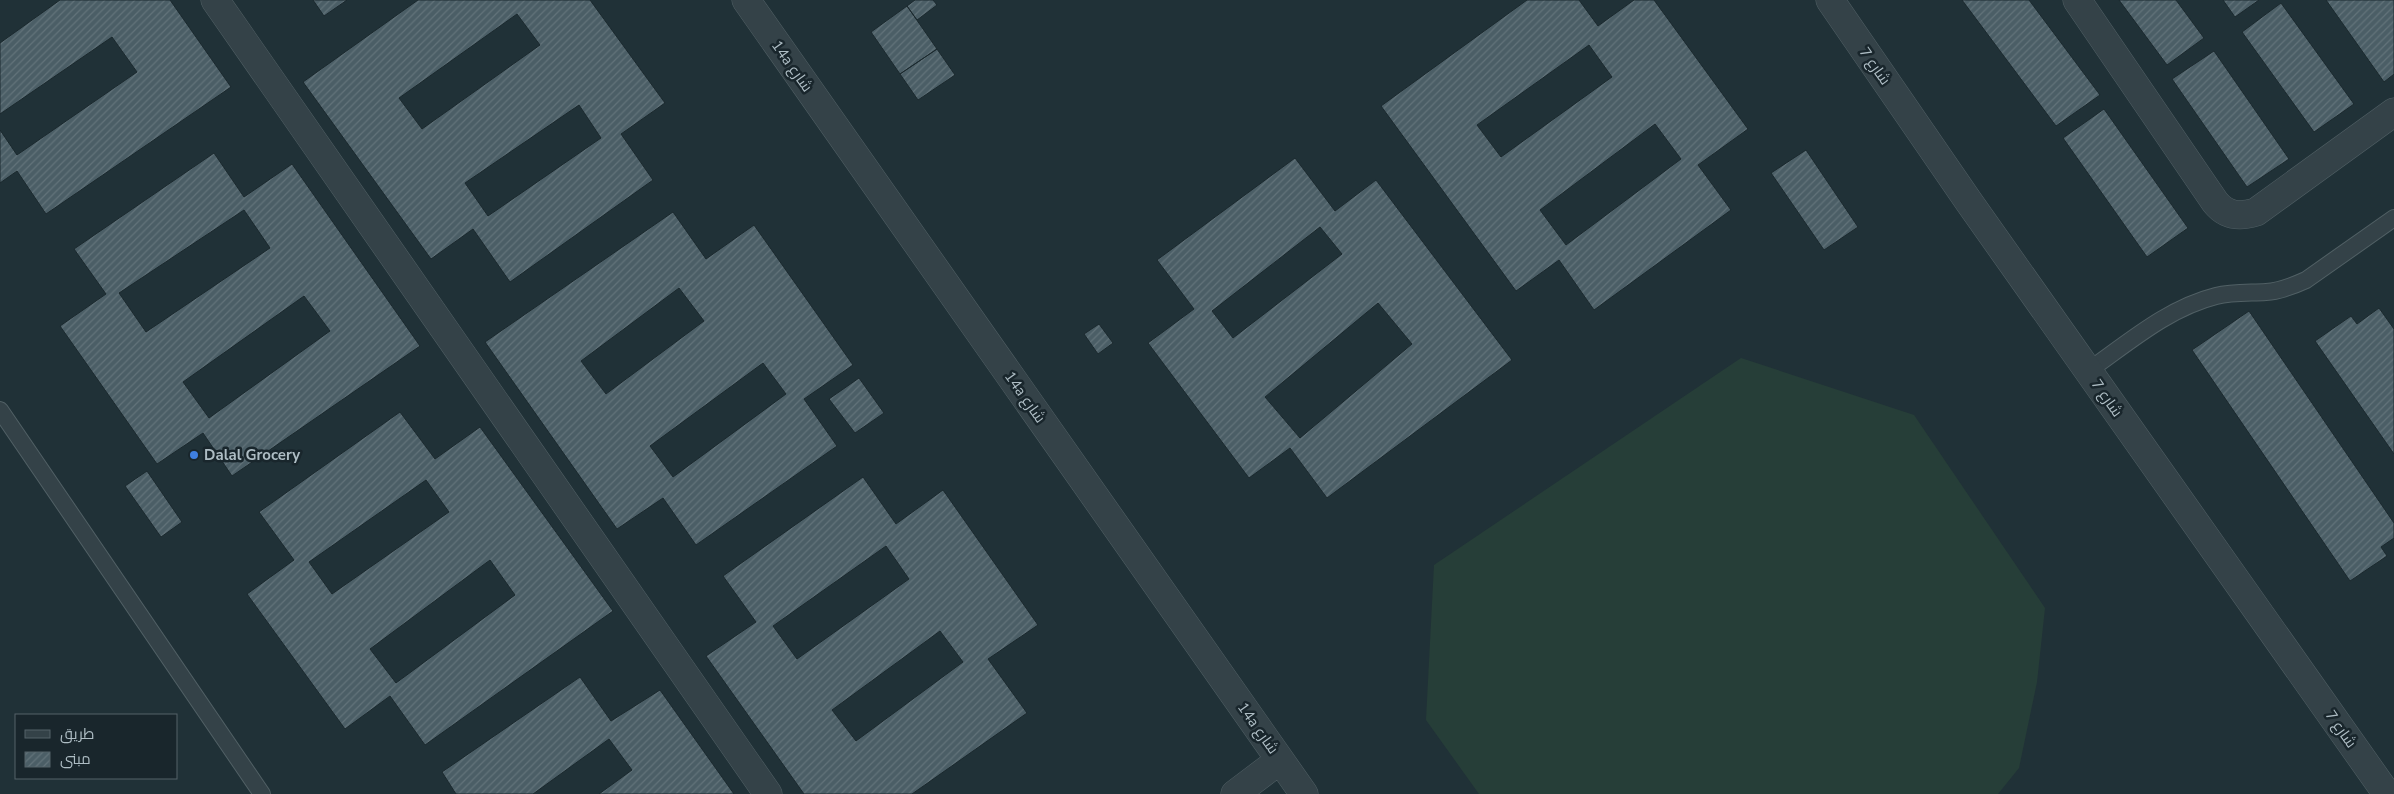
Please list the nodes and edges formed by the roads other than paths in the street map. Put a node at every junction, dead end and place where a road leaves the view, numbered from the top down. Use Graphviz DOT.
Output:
graph roads {
  1 [pos="215,0"];
  2 [pos="746,0"];
  3 [pos="1830,0"];
  4 [pos="2077,0"];
  5 [pos="2394,112"];
  6 [pos="2394,218"];
  7 [pos="2088,371"];
  8 [pos="0,410"];
  9 [pos="1280,760"];
  10 [pos="262,794"];
  11 [pos="768,794"];
  12 [pos="1235,794"];
  13 [pos="1304,794"];
  14 [pos="2387,794"];
  1 -- 11 [label="street"];
  2 -- 9 [label="street, 14a شارع"];
  3 -- 7 [label="street, شارع 7"];
  4 -- 5 [label="street"];
  6 -- 7 [label="lane"];
  7 -- 14 [label="street, شارع 7"];
  8 -- 10 [label="lane"];
  9 -- 12 [label="street"];
  9 -- 13 [label="street, 14a شارع"];
}
